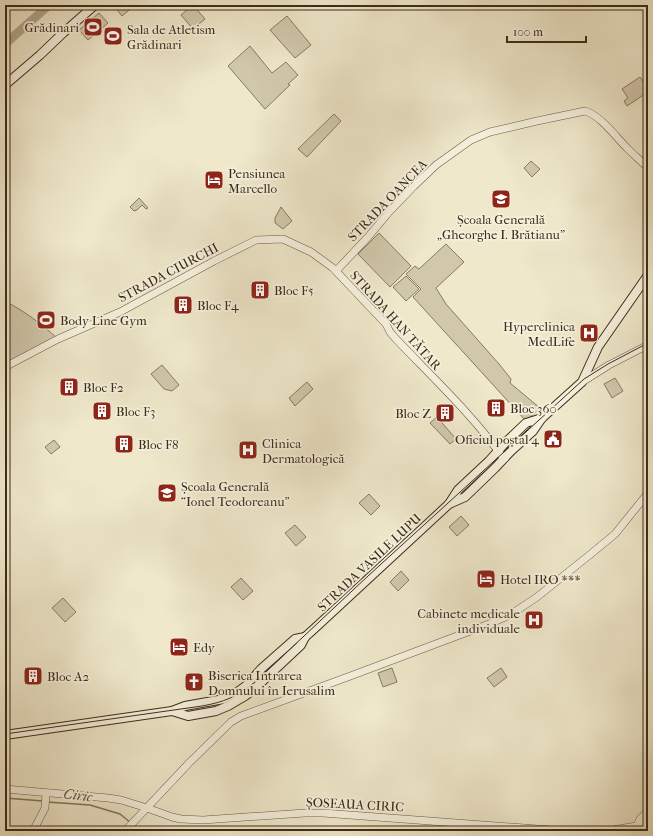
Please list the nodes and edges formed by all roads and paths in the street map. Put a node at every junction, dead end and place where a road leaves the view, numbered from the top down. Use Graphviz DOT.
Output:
graph roads {
  1 [pos="95,5"];
  2 [pos="5,85"];
  3 [pos="648,168"];
  4 [pos="256,240"];
  5 [pos="336,271"];
  6 [pos="648,275"];
  7 [pos="648,345"];
  8 [pos="5,367"];
  9 [pos="582,382"];
  10 [pos="542,418"];
  11 [pos="498,451"];
  12 [pos="504,459"];
  13 [pos="648,492"];
  14 [pos="449,504"];
  15 [pos="5,735"];
  16 [pos="5,789"];
  17 [pos="46,795"];
  18 [pos="147,808"];
  19 [pos="648,811"];
  20 [pos="648,824"];
  21 [pos="637,826"];
  22 [pos="127,829"];
  23 [pos="33,831"];
  24 [pos="564,831"];
  25 [pos="607,831"];
  1 -- 2 [label="main road"];
  3 -- 5 [label="street, STRADA OANCEA"];
  4 -- 5 [label="street, STRADA HAN TĂTAR"];
  4 -- 8 [label="street, STRADA CIURCHI"];
  5 -- 11 [label="street, STRADA HAN TĂTAR"];
  6 -- 9 [label="main road, STRADA VASILE LUPU"];
  7 -- 9 [label="street"];
  9 -- 10 [label="main road, STRADA VASILE LUPU"];
  10 -- 11 [label="main road, STRADA VASILE LUPU"];
  10 -- 12 [label="main road, STRADA VASILE LUPU"];
  11 -- 12 [label="street, STRADA HAN TĂTAR"];
  11 -- 14 [label="main road, STRADA VASILE LUPU"];
  12 -- 14 [label="main road, STRADA VASILE LUPU"];
  13 -- 18 [label="street"];
  14 -- 15 [label="main road, STRADA VASILE LUPU"];
  16 -- 17 [label="street, ȘOSEAUA CIRIC"];
  17 -- 18 [label="street, ȘOSEAUA CIRIC"];
  17 -- 23 [label="street"];
  18 -- 22 [label="street"];
  18 -- 24 [label="street, ȘOSEAUA CIRIC"];
  19 -- 21 [label="street"];
  20 -- 21 [label="street"];
  21 -- 25 [label="street"];
}
